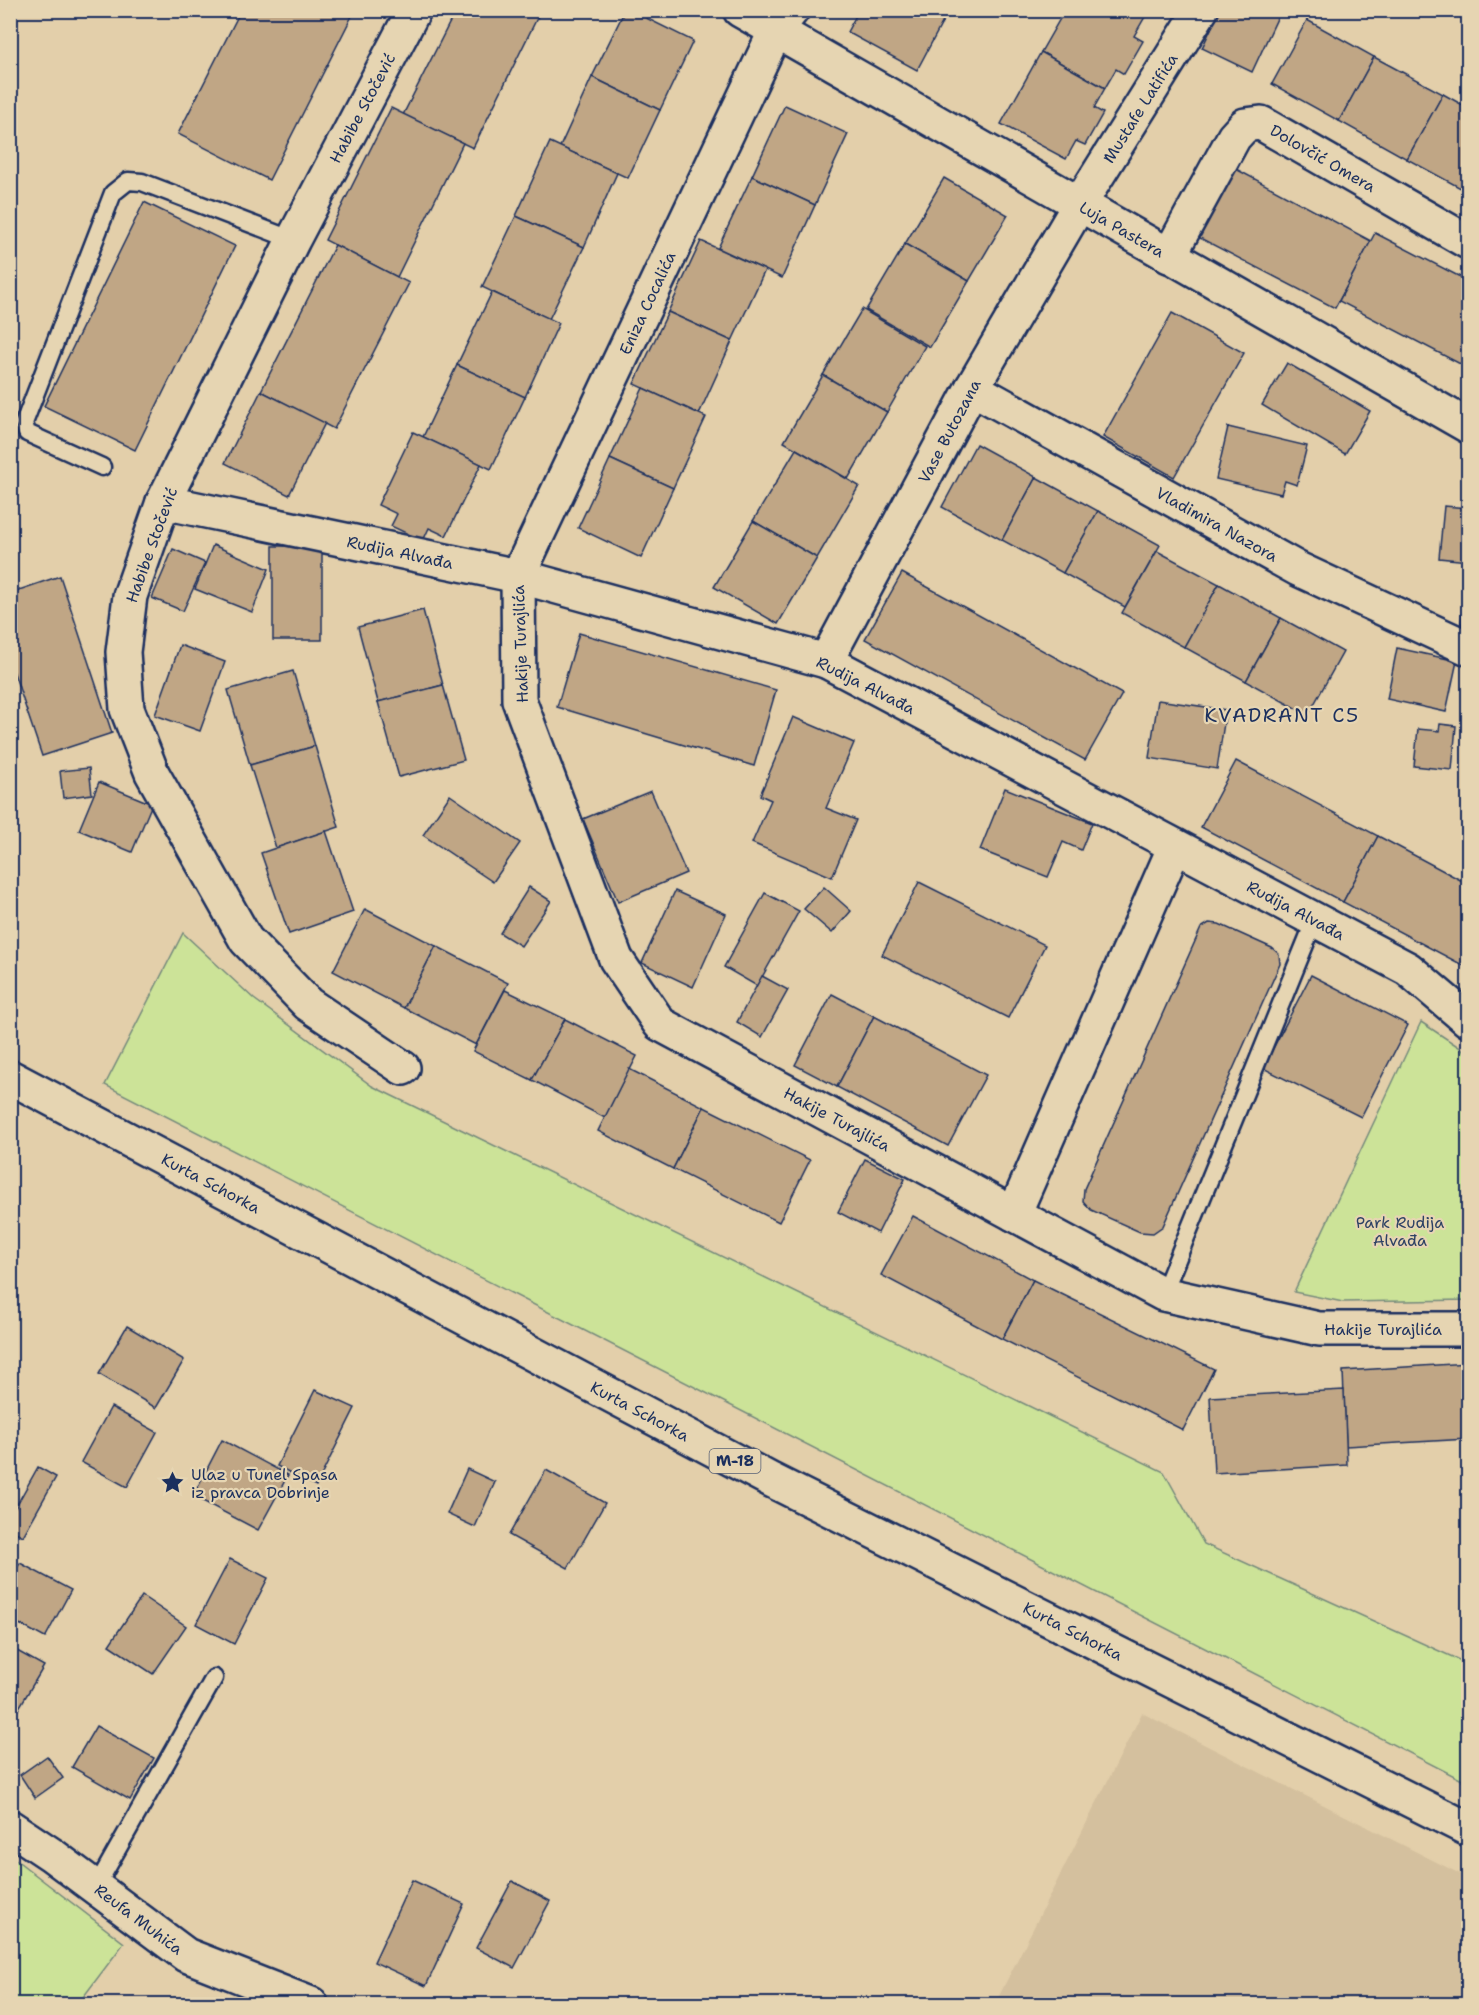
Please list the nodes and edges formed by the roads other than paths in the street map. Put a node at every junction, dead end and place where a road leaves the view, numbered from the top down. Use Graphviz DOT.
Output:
graph roads {
  1 [pos="414,10"];
  2 [pos="740,10"];
  3 [pos="1201,10"];
  4 [pos="784,20"];
  5 [pos="1079,204"];
  6 [pos="293,240"];
  7 [pos="1468,242"];
  8 [pos="1168,256"];
  9 [pos="972,388"];
  10 [pos="1468,426"];
  11 [pos="102,467"];
  12 [pos="164,502"];
  13 [pos="518,576"];
  14 [pos="1468,648"];
  15 [pos="826,661"];
  16 [pos="1174,846"];
  17 [pos="1315,920"];
  18 [pos="1468,1020"];
  19 [pos="403,1068"];
  20 [pos="10,1077"];
  21 [pos="1014,1214"];
  22 [pos="1163,1294"];
  23 [pos="1468,1329"];
  24 [pos="214,1678"];
  25 [pos="10,1827"];
  26 [pos="1468,1829"];
  27 [pos="96,1887"];
  28 [pos="311,2004"];
  1 -- 6 [label="street, Habibe Stočević"];
  2 -- 4 [label="street"];
  3 -- 5 [label="street, Mustafe Latifića"];
  4 -- 5 [label="street, Luja Pastera"];
  4 -- 13 [label="street, Eniza Cocalića"];
  5 -- 8 [label="street, Luja Pastera"];
  5 -- 9 [label="street, Vase Butozana"];
  6 -- 11 [label="lane"];
  6 -- 12 [label="street, Habibe Stočević"];
  7 -- 8 [label="street, Dolovčić Omera"];
  8 -- 10 [label="street, Luja Pastera"];
  9 -- 14 [label="street, Vladimira Nazora"];
  9 -- 15 [label="street, Vase Butozana"];
  12 -- 13 [label="street, Rudija Alvađa"];
  12 -- 19 [label="street, Habibe Stočević"];
  13 -- 15 [label="street, Rudija Alvađa"];
  13 -- 21 [label="street, Hakije Turajlića"];
  15 -- 16 [label="street, Rudija Alvađa"];
  16 -- 17 [label="street, Rudija Alvađa"];
  16 -- 21 [label="street"];
  17 -- 18 [label="street, Rudija Alvađa"];
  17 -- 22 [label="lane"];
  20 -- 26 [label="street, Kurta Schorka / M-18"];
  21 -- 22 [label="street, Hakije Turajlića"];
  22 -- 23 [label="street, Hakije Turajlića"];
  24 -- 27 [label="lane"];
  25 -- 27 [label="street, Reufa Muhića"];
  27 -- 28 [label="street, Reufa Muhića"];
}
